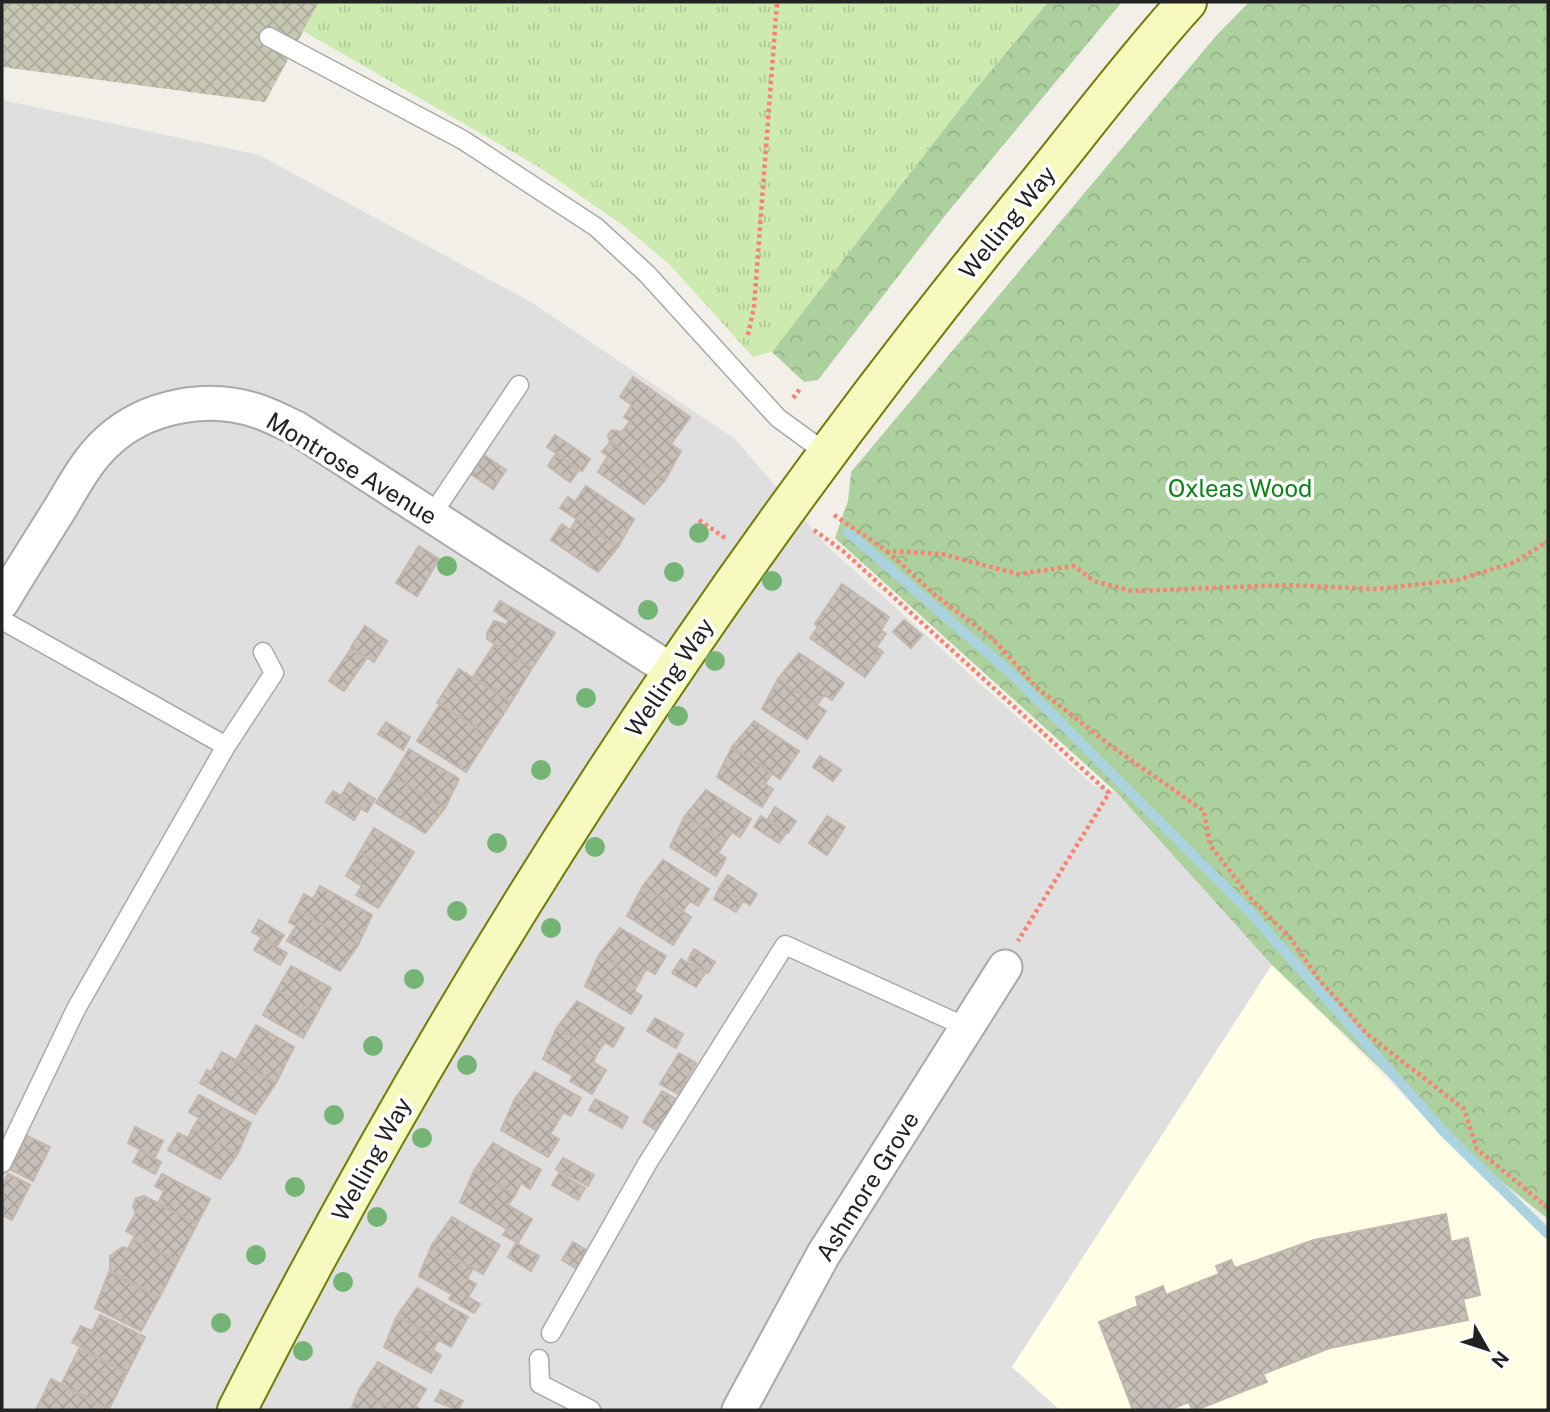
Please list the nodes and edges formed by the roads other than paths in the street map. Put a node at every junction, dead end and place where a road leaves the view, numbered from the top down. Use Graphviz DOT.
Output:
graph roads {
  1 [pos="1187,2"];
  2 [pos="269,37"];
  3 [pos="519,385"];
  4 [pos="826,453"];
  5 [pos="431,516"];
  6 [pos="2,602"];
  7 [pos="2,620"];
  8 [pos="263,652"];
  9 [pos="672,671"];
  10 [pos="226,746"];
  11 [pos="1005,967"];
  12 [pos="966,1027"];
  13 [pos="2,1163"];
  14 [pos="551,1333"];
  15 [pos="539,1359"];
  16 [pos="237,1410"];
  17 [pos="591,1410"];
  18 [pos="739,1410"];
  1 -- 4 [label="street, Welling Way"];
  2 -- 4 [label="lane"];
  3 -- 5 [label="lane"];
  4 -- 9 [label="street, Welling Way"];
  5 -- 6 [label="street, Montrose Avenue"];
  5 -- 9 [label="street, Montrose Avenue"];
  7 -- 10 [label="lane"];
  8 -- 10 [label="lane"];
  9 -- 16 [label="street, Welling Way"];
  10 -- 13 [label="lane"];
  11 -- 12 [label="street, Ashmore Grove"];
  12 -- 14 [label="lane"];
  12 -- 18 [label="street, Ashmore Grove"];
  15 -- 17 [label="lane"];
}
